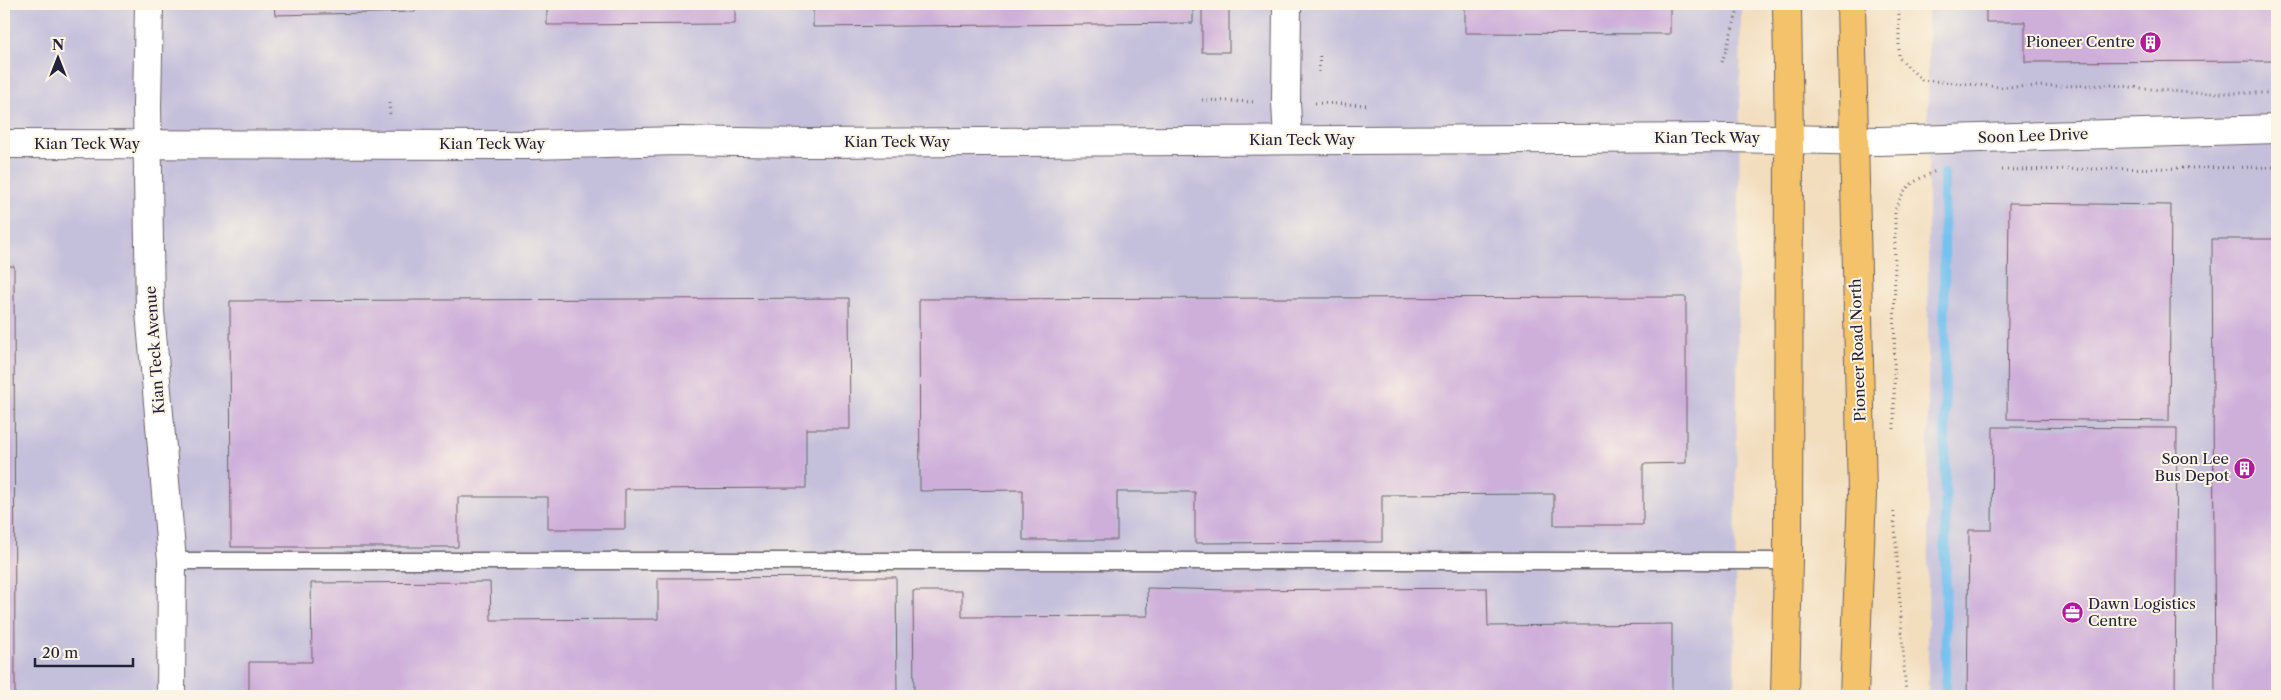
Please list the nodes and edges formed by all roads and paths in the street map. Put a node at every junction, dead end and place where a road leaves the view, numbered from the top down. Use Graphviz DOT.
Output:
graph roads {
  1 [pos="149,4"];
  2 [pos="1287,4"];
  3 [pos="1740,4"];
  4 [pos="1787,4"];
  5 [pos="1851,4"];
  6 [pos="1899,4"];
  7 [pos="1722,62"];
  8 [pos="2277,94"];
  9 [pos="2277,129"];
  10 [pos="1789,139"];
  11 [pos="1288,140"];
  12 [pos="1856,140"];
  13 [pos="4,144"];
  14 [pos="149,144"];
  15 [pos="2277,167"];
  16 [pos="1940,169"];
  17 [pos="1993,170"];
  18 [pos="1894,439"];
  19 [pos="1894,509"];
  20 [pos="172,561"];
  21 [pos="1788,561"];
  22 [pos="171,696"];
  23 [pos="1785,696"];
  24 [pos="1854,696"];
  25 [pos="1906,696"];
  1 -- 14 [label="street, Kian Teck Avenue"];
  2 -- 11 [label="street"];
  3 -- 7 [label="path"];
  4 -- 10 [label="main road"];
  5 -- 12 [label="main road, Pioneer Road North"];
  6 -- 8 [label="path"];
  9 -- 12 [label="street, Soon Lee Drive"];
  10 -- 11 [label="street, Kian Teck Way"];
  10 -- 12 [label="street, Soon Lee Drive"];
  10 -- 21 [label="main road"];
  11 -- 14 [label="street, Kian Teck Way"];
  12 -- 24 [label="main road, Pioneer Road North"];
  13 -- 14 [label="street, Kian Teck Way"];
  14 -- 20 [label="street, Kian Teck Avenue"];
  15 -- 17 [label="path"];
  16 -- 18 [label="path"];
  19 -- 25 [label="path"];
  20 -- 21 [label="lane"];
  20 -- 22 [label="street, Kian Teck Avenue"];
  21 -- 23 [label="main road"];
}
